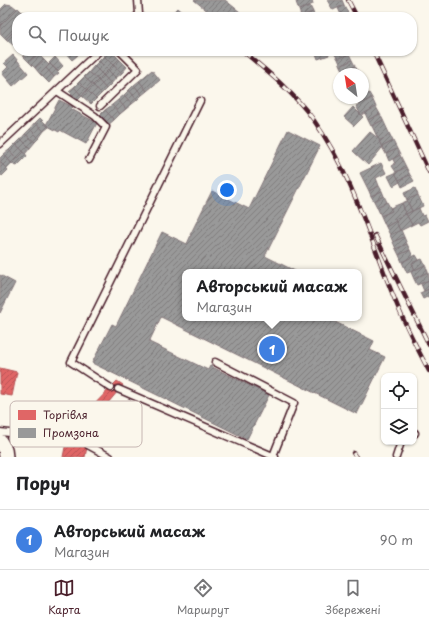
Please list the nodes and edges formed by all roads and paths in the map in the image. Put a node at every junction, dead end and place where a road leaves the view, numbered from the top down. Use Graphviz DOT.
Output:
graph roads {
  1 [pos="138,0"];
  2 [pos="139,12"];
  3 [pos="94,56"];
  4 [pos="125,56"];
  5 [pos="57,90"];
  6 [pos="200,101"];
  7 [pos="100,106"];
  8 [pos="0,144"];
  9 [pos="89,160"];
  10 [pos="214,362"];
  11 [pos="111,388"];
  12 [pos="118,389"];
  13 [pos="0,432"];
  14 [pos="10,433"];
  15 [pos="0,441"];
  16 [pos="400,445"];
  17 [pos="92,447"];
  18 [pos="6,457"];
  19 [pos="110,457"];
  20 [pos="274,457"];
  21 [pos="396,457"];
  1 -- 2 [label="lane"];
  3 -- 5 [label="lane"];
  4 -- 7 [label="lane"];
  5 -- 8 [label="lane"];
  5 -- 9 [label="lane"];
  6 -- 11 [label="lane"];
  10 -- 20 [label="lane"];
  12 -- 20 [label="lane"];
  13 -- 14 [label="lane"];
  15 -- 18 [label="street"];
  16 -- 21 [label="lane"];
  17 -- 19 [label="lane"];
}
